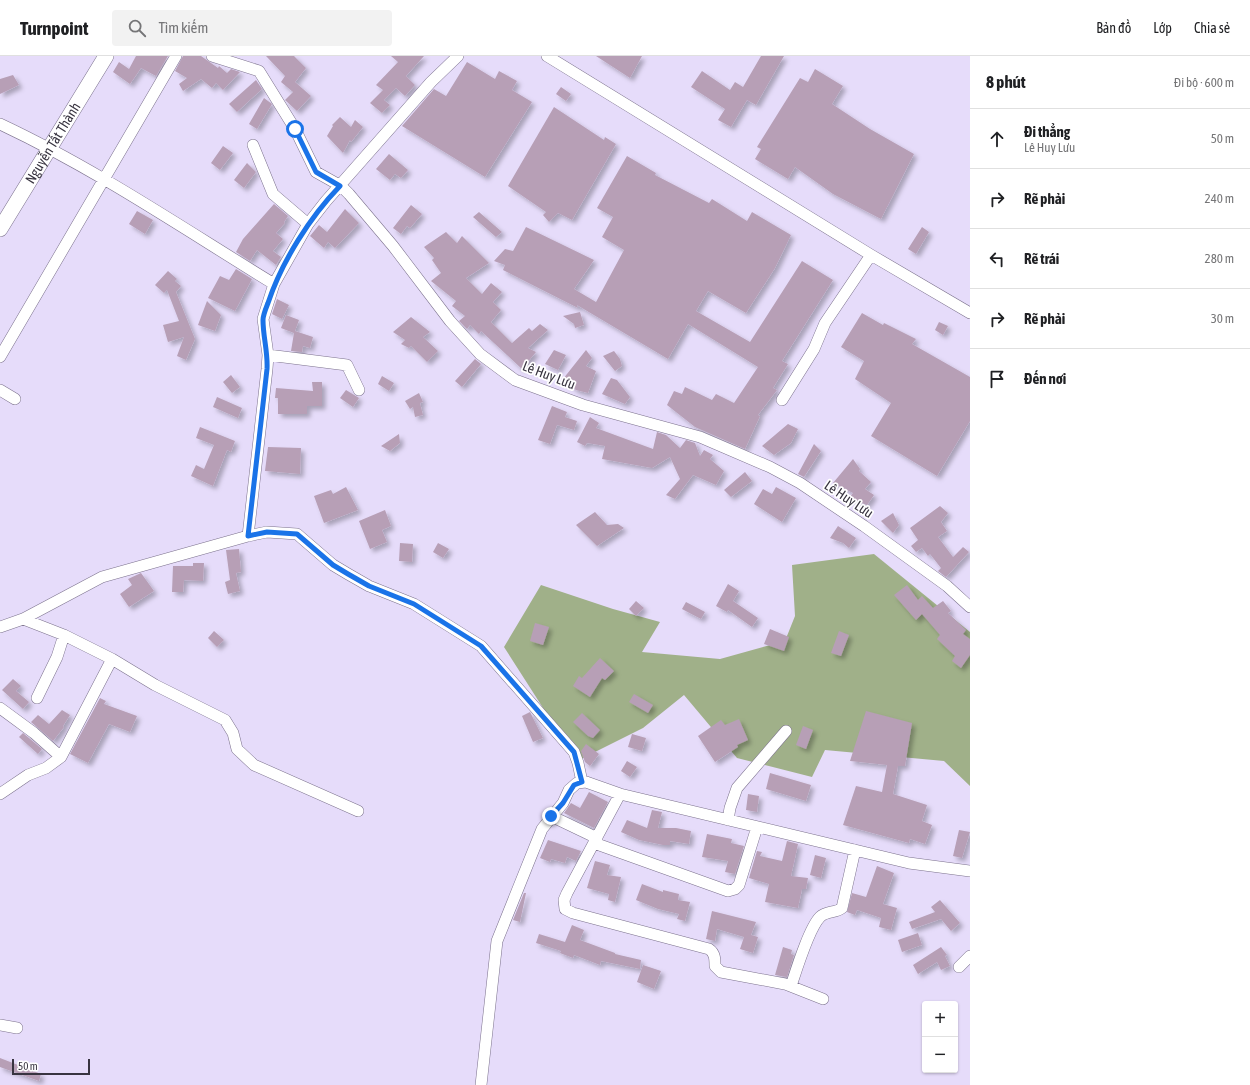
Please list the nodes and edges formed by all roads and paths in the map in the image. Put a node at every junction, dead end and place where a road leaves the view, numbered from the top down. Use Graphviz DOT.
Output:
graph roads {
  1 [pos="106,56"];
  2 [pos="176,56"];
  3 [pos="212,56"];
  4 [pos="458,56"];
  5 [pos="547,56"];
  6 [pos="0,124"];
  7 [pos="253,145"];
  8 [pos="50,148"];
  9 [pos="106,179"];
  10 [pos="340,186"];
  11 [pos="308,224"];
  12 [pos="0,229"];
  13 [pos="871,255"];
  14 [pos="274,284"];
  15 [pos="970,313"];
  16 [pos="268,355"];
  17 [pos="0,357"];
  18 [pos="0,390"];
  19 [pos="359,390"];
  20 [pos="15,399"];
  21 [pos="782,400"];
  22 [pos="248,536"];
  23 [pos="970,607"];
  24 [pos="23,619"];
  25 [pos="0,628"];
  26 [pos="64,635"];
  27 [pos="112,659"];
  28 [pos="37,698"];
  29 [pos="0,708"];
  30 [pos="786,731"];
  31 [pos="61,757"];
  32 [pos="582,782"];
  33 [pos="0,794"];
  34 [pos="620,794"];
  35 [pos="358,811"];
  36 [pos="551,816"];
  37 [pos="728,820"];
  38 [pos="757,827"];
  39 [pos="595,841"];
  40 [pos="855,850"];
  41 [pos="970,871"];
  42 [pos="970,956"];
  43 [pos="959,967"];
  44 [pos="791,986"];
  45 [pos="823,999"];
  46 [pos="0,1025"];
  47 [pos="17,1028"];
  48 [pos="481,1085"];
  1 -- 8 [label="main road, Nguyễn Tất Thành"];
  2 -- 9 [label="street"];
  3 -- 10 [label="street, Lê Huy Lưu"];
  4 -- 10 [label="street"];
  5 -- 13 [label="street"];
  6 -- 8 [label="street"];
  7 -- 11 [label="street"];
  8 -- 9 [label="street"];
  8 -- 12 [label="main road, Nguyễn Tất Thành"];
  9 -- 14 [label="street"];
  9 -- 17 [label="street"];
  10 -- 11 [label="street"];
  10 -- 23 [label="street, Lê Huy Lưu"];
  11 -- 14 [label="street"];
  13 -- 15 [label="street"];
  13 -- 21 [label="street"];
  14 -- 16 [label="street"];
  16 -- 19 [label="street"];
  16 -- 22 [label="street"];
  18 -- 20 [label="street"];
  22 -- 24 [label="street"];
  22 -- 32 [label="street"];
  24 -- 25 [label="street"];
  24 -- 26 [label="street"];
  26 -- 27 [label="street"];
  26 -- 28 [label="street"];
  27 -- 31 [label="street"];
  27 -- 35 [label="street"];
  29 -- 31 [label="street"];
  30 -- 37 [label="street"];
  31 -- 33 [label="street"];
  32 -- 34 [label="street"];
  32 -- 36 [label="street"];
  34 -- 37 [label="street"];
  34 -- 39 [label="street"];
  36 -- 39 [label="street"];
  36 -- 48 [label="street"];
  37 -- 38 [label="street"];
  38 -- 39 [label="street"];
  38 -- 40 [label="street"];
  39 -- 44 [label="street"];
  40 -- 41 [label="street"];
  40 -- 44 [label="street"];
  42 -- 43 [label="street"];
  44 -- 45 [label="street"];
  46 -- 47 [label="street"];
}
